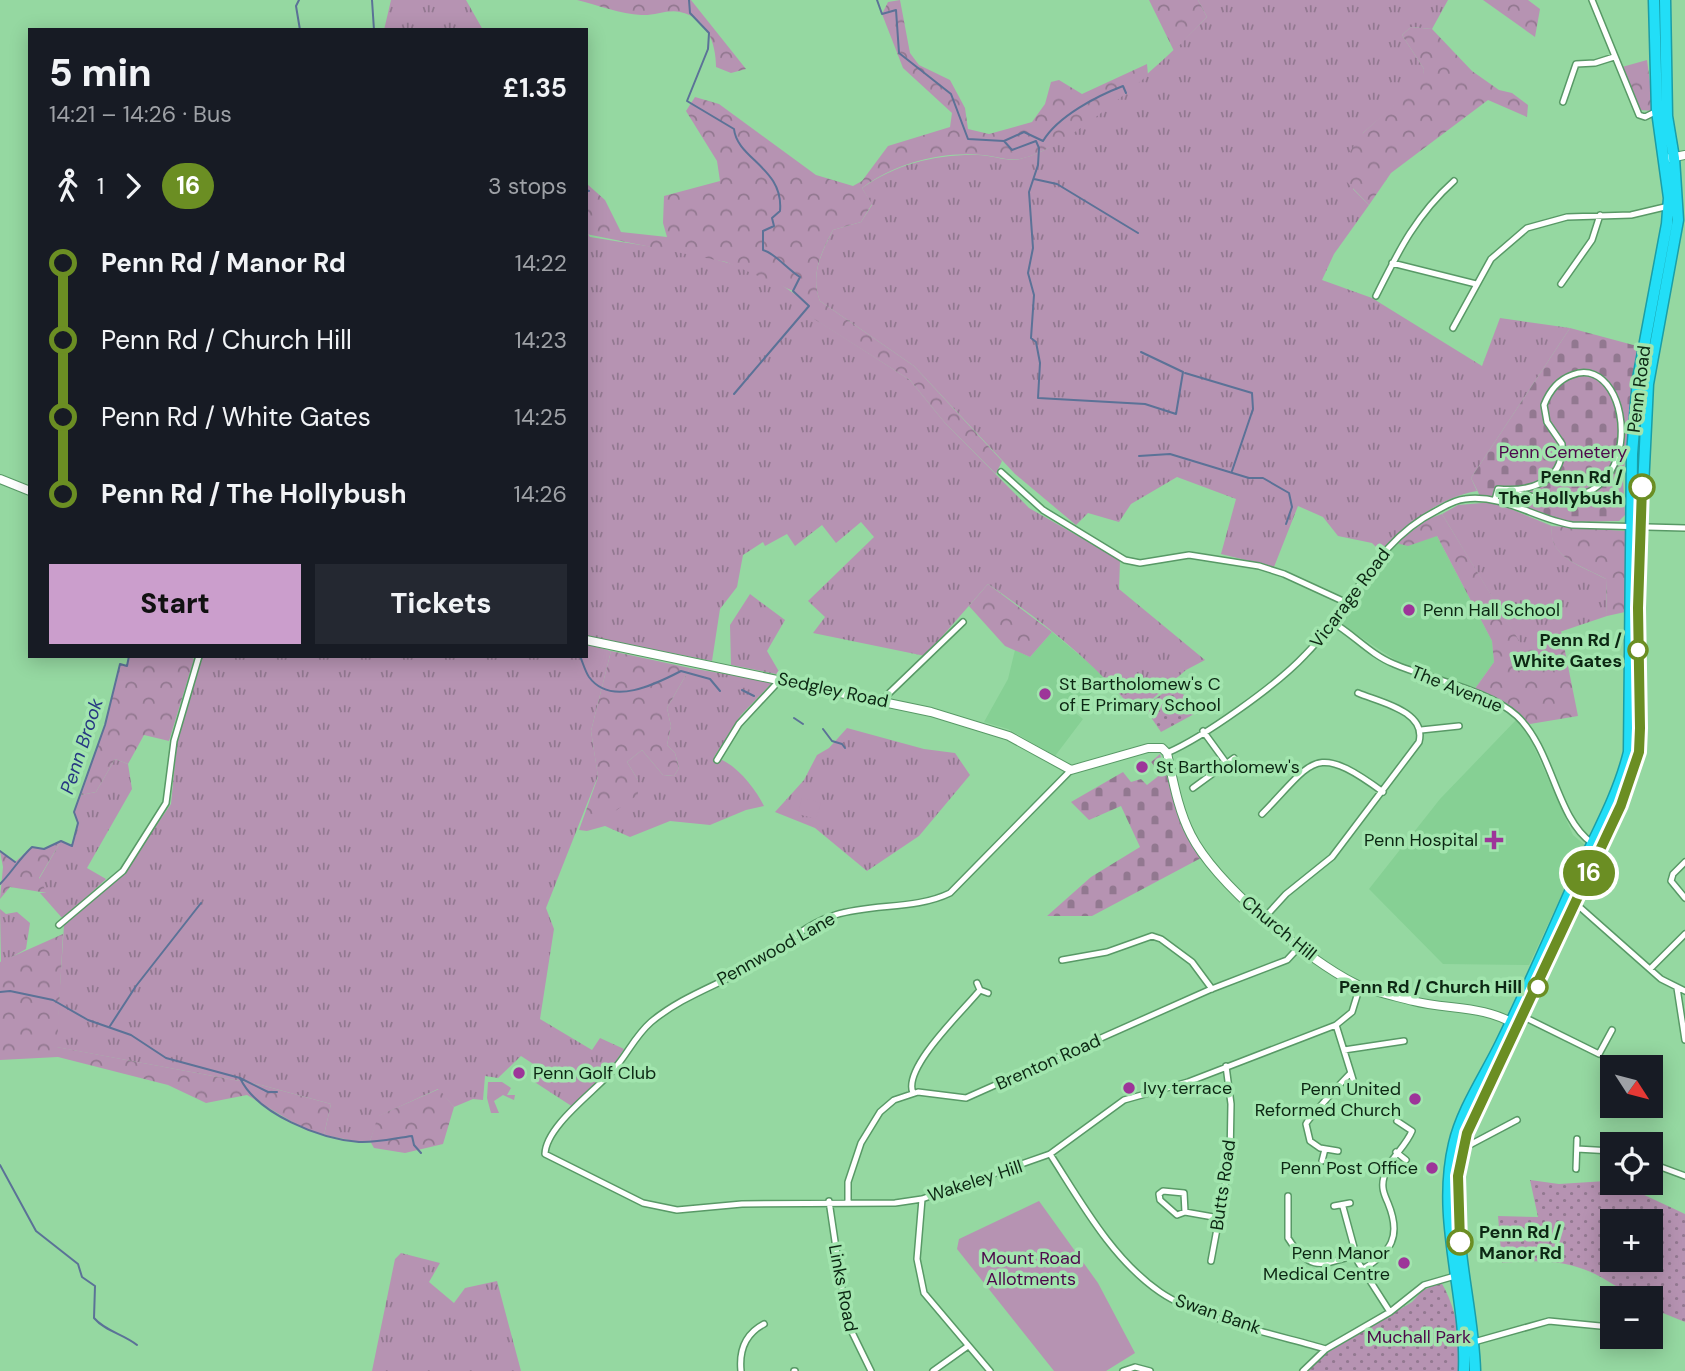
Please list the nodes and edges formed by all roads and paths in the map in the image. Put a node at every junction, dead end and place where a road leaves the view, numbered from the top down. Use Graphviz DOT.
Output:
graph roads {
  1 [pos="1592,0"];
  2 [pos="1654,0"];
  3 [pos="1665,0"];
  4 [pos="1614,57"];
  5 [pos="1563,102"];
  6 [pos="1662,109"];
  7 [pos="1674,157"];
  8 [pos="1454,181"];
  9 [pos="1669,206"];
  10 [pos="1600,215"];
  11 [pos="1392,262"];
  12 [pos="1476,284"];
  13 [pos="1561,285"];
  14 [pos="1376,296"];
  15 [pos="1453,328"];
  16 [pos="1001,472"];
  17 [pos="0,479"];
  18 [pos="28,490"];
  19 [pos="1510,490"];
  20 [pos="1495,500"];
  21 [pos="1636,525"];
  22 [pos="1685,528"];
  23 [pos="1345,602"];
  24 [pos="963,622"];
  25 [pos="1332,622"];
  26 [pos="588,640"];
  27 [pos="198,658"];
  28 [pos="781,679"];
  29 [pos="1370,688"];
  30 [pos="1358,693"];
  31 [pos="1366,696"];
  32 [pos="882,700"];
  33 [pos="1447,720"];
  34 [pos="1459,726"];
  35 [pos="1449,727"];
  36 [pos="1421,730"];
  37 [pos="1203,731"];
  38 [pos="1164,750"];
  39 [pos="1234,758"];
  40 [pos="717,760"];
  41 [pos="1227,764"];
  42 [pos="1070,770"];
  43 [pos="1199,783"];
  44 [pos="1193,788"];
  45 [pos="1205,792"];
  46 [pos="1383,792"];
  47 [pos="1275,814"];
  48 [pos="1597,846"];
  49 [pos="1685,862"];
  50 [pos="1685,898"];
  51 [pos="1572,901"];
  52 [pos="1265,917"];
  53 [pos="59,925"];
  54 [pos="1685,934"];
  55 [pos="1300,946"];
  56 [pos="1062,960"];
  57 [pos="1650,969"];
  58 [pos="977,983"];
  59 [pos="1360,986"];
  60 [pos="1677,988"];
  61 [pos="1212,989"];
  62 [pos="981,990"];
  63 [pos="1685,992"];
  64 [pos="988,993"];
  65 [pos="1518,1022"];
  66 [pos="1336,1025"];
  67 [pos="1612,1030"];
  68 [pos="1685,1040"];
  69 [pos="1404,1041"];
  70 [pos="1384,1044"];
  71 [pos="1345,1050"];
  72 [pos="1385,1052"];
  73 [pos="1226,1066"];
  74 [pos="1351,1073"];
  75 [pos="1354,1083"];
  76 [pos="913,1093"];
  77 [pos="1517,1120"];
  78 [pos="1397,1121"];
  79 [pos="1577,1139"];
  80 [pos="1325,1149"];
  81 [pos="1462,1149"];
  82 [pos="1577,1149"];
  83 [pos="1600,1150"];
  84 [pos="1338,1151"];
  85 [pos="1396,1152"];
  86 [pos="545,1154"];
  87 [pos="1050,1154"];
  88 [pos="1406,1160"];
  89 [pos="1322,1161"];
  90 [pos="1663,1168"];
  91 [pos="1576,1169"];
  92 [pos="1685,1176"];
  93 [pos="1288,1196"];
  94 [pos="922,1199"];
  95 [pos="829,1201"];
  96 [pos="848,1201"];
  97 [pos="1350,1203"];
  98 [pos="1334,1206"];
  99 [pos="1342,1206"];
  100 [pos="1185,1212"];
  101 [pos="1219,1218"];
  102 [pos="1356,1255"];
  103 [pos="1211,1261"];
  104 [pos="1363,1269"];
  105 [pos="1460,1275"];
  106 [pos="1390,1312"];
  107 [pos="1593,1315"];
  108 [pos="764,1324"];
  109 [pos="1591,1324"];
  110 [pos="1600,1326"];
  111 [pos="1474,1342"];
  112 [pos="968,1346"];
  113 [pos="1326,1349"];
  114 [pos="741,1371"];
  115 [pos="871,1371"];
  116 [pos="933,1371"];
  117 [pos="990,1371"];
  118 [pos="1123,1371"];
  119 [pos="1150,1371"];
  120 [pos="1303,1371"];
  121 [pos="1464,1371"];
  122 [pos="1475,1371"];
  1 -- 4 [label="street"];
  2 -- 6 [label="highway, Penn Road"];
  3 -- 6 [label="highway, Penn Road"];
  4 -- 5 [label="street"];
  4 -- 6 [label="street"];
  6 -- 7 [label="highway, Penn Road"];
  7 -- 9 [label="highway, Penn Road"];
  7 -- 21 [label="highway, Penn Road"];
  8 -- 11 [label="street"];
  9 -- 10 [label="street"];
  9 -- 21 [label="highway, Penn Road"];
  10 -- 12 [label="street"];
  10 -- 13 [label="street"];
  11 -- 12 [label="street"];
  11 -- 14 [label="street"];
  12 -- 15 [label="street"];
  16 -- 23 [label="street"];
  17 -- 18 [label="street"];
  19 -- 19 [label="street"];
  19 -- 20 [label="street"];
  20 -- 21 [label="street, Vicarage Road"];
  20 -- 23 [label="street, Vicarage Road"];
  21 -- 22 [label="street, Vicarage Road"];
  21 -- 48 [label="highway, Penn Road"];
  23 -- 25 [label="street, Vicarage Road"];
  24 -- 32 [label="street"];
  25 -- 37 [label="street, Vicarage Road"];
  25 -- 48 [label="street, The Avenue"];
  26 -- 28 [label="street, Sedgley Road"];
  27 -- 53 [label="street"];
  28 -- 32 [label="street, Sedgley Road"];
  28 -- 40 [label="street"];
  29 -- 31 [label="street"];
  30 -- 31 [label="street"];
  31 -- 36 [label="street"];
  32 -- 42 [label="street, Sedgley Road"];
  33 -- 35 [label="street"];
  34 -- 35 [label="street"];
  35 -- 36 [label="street"];
  36 -- 46 [label="street"];
  37 -- 38 [label="street, Vicarage Road"];
  37 -- 41 [label="street"];
  38 -- 42 [label="street"];
  38 -- 52 [label="street, Church Hill"];
  39 -- 41 [label="street"];
  41 -- 43 [label="street"];
  42 -- 86 [label="street, Pennwood Lane"];
  43 -- 44 [label="street"];
  43 -- 45 [label="street"];
  46 -- 47 [label="street"];
  46 -- 52 [label="street"];
  48 -- 51 [label="highway, Penn Road"];
  49 -- 50 [label="street"];
  51 -- 57 [label="street"];
  51 -- 65 [label="highway, Penn Road"];
  52 -- 55 [label="street, Church Hill"];
  54 -- 57 [label="street"];
  55 -- 59 [label="street, Church Hill"];
  55 -- 61 [label="street, Brenton Road"];
  56 -- 61 [label="street"];
  57 -- 60 [label="street"];
  58 -- 62 [label="street"];
  59 -- 65 [label="street, Church Hill"];
  59 -- 66 [label="street"];
  60 -- 63 [label="street"];
  60 -- 68 [label="street"];
  61 -- 76 [label="street, Brenton Road"];
  62 -- 64 [label="street"];
  62 -- 76 [label="street"];
  65 -- 67 [label="street"];
  65 -- 81 [label="highway, Penn Road"];
  65 -- 105 [label="highway, Penn Road"];
  66 -- 71 [label="street"];
  66 -- 73 [label="street, Wakeley Hill"];
  69 -- 70 [label="street"];
  70 -- 71 [label="street"];
  70 -- 72 [label="street"];
  71 -- 74 [label="street"];
  73 -- 87 [label="street, Wakeley Hill"];
  73 -- 101 [label="street, Butts Road"];
  74 -- 75 [label="street"];
  74 -- 80 [label="street"];
  76 -- 96 [label="street"];
  77 -- 81 [label="street"];
  78 -- 85 [label="street"];
  79 -- 82 [label="street"];
  80 -- 84 [label="street"];
  80 -- 89 [label="street"];
  81 -- 105 [label="highway, Penn Road"];
  82 -- 83 [label="street"];
  82 -- 91 [label="street"];
  85 -- 88 [label="street"];
  85 -- 104 [label="street"];
  86 -- 95 [label="street, Wakeley Hill"];
  87 -- 94 [label="street, Wakeley Hill"];
  87 -- 113 [label="street, Swan Bank"];
  90 -- 92 [label="street"];
  93 -- 102 [label="street"];
  94 -- 96 [label="street, Wakeley Hill"];
  94 -- 112 [label="street"];
  95 -- 96 [label="street, Wakeley Hill"];
  95 -- 115 [label="street, Links Road"];
  97 -- 99 [label="street"];
  98 -- 99 [label="street"];
  99 -- 102 [label="street"];
  100 -- 100 [label="street"];
  100 -- 101 [label="street"];
  101 -- 103 [label="street, Butts Road"];
  102 -- 104 [label="street"];
  104 -- 106 [label="street"];
  105 -- 106 [label="street"];
  105 -- 111 [label="highway, Penn Road"];
  105 -- 121 [label="highway, Penn Road"];
  106 -- 113 [label="street"];
  107 -- 109 [label="street"];
  108 -- 114 [label="street"];
  109 -- 110 [label="street"];
  109 -- 111 [label="street"];
  111 -- 122 [label="highway, Penn Road"];
  112 -- 116 [label="street"];
  112 -- 117 [label="street"];
  113 -- 120 [label="street"];
  118 -- 119 [label="street"];
}
